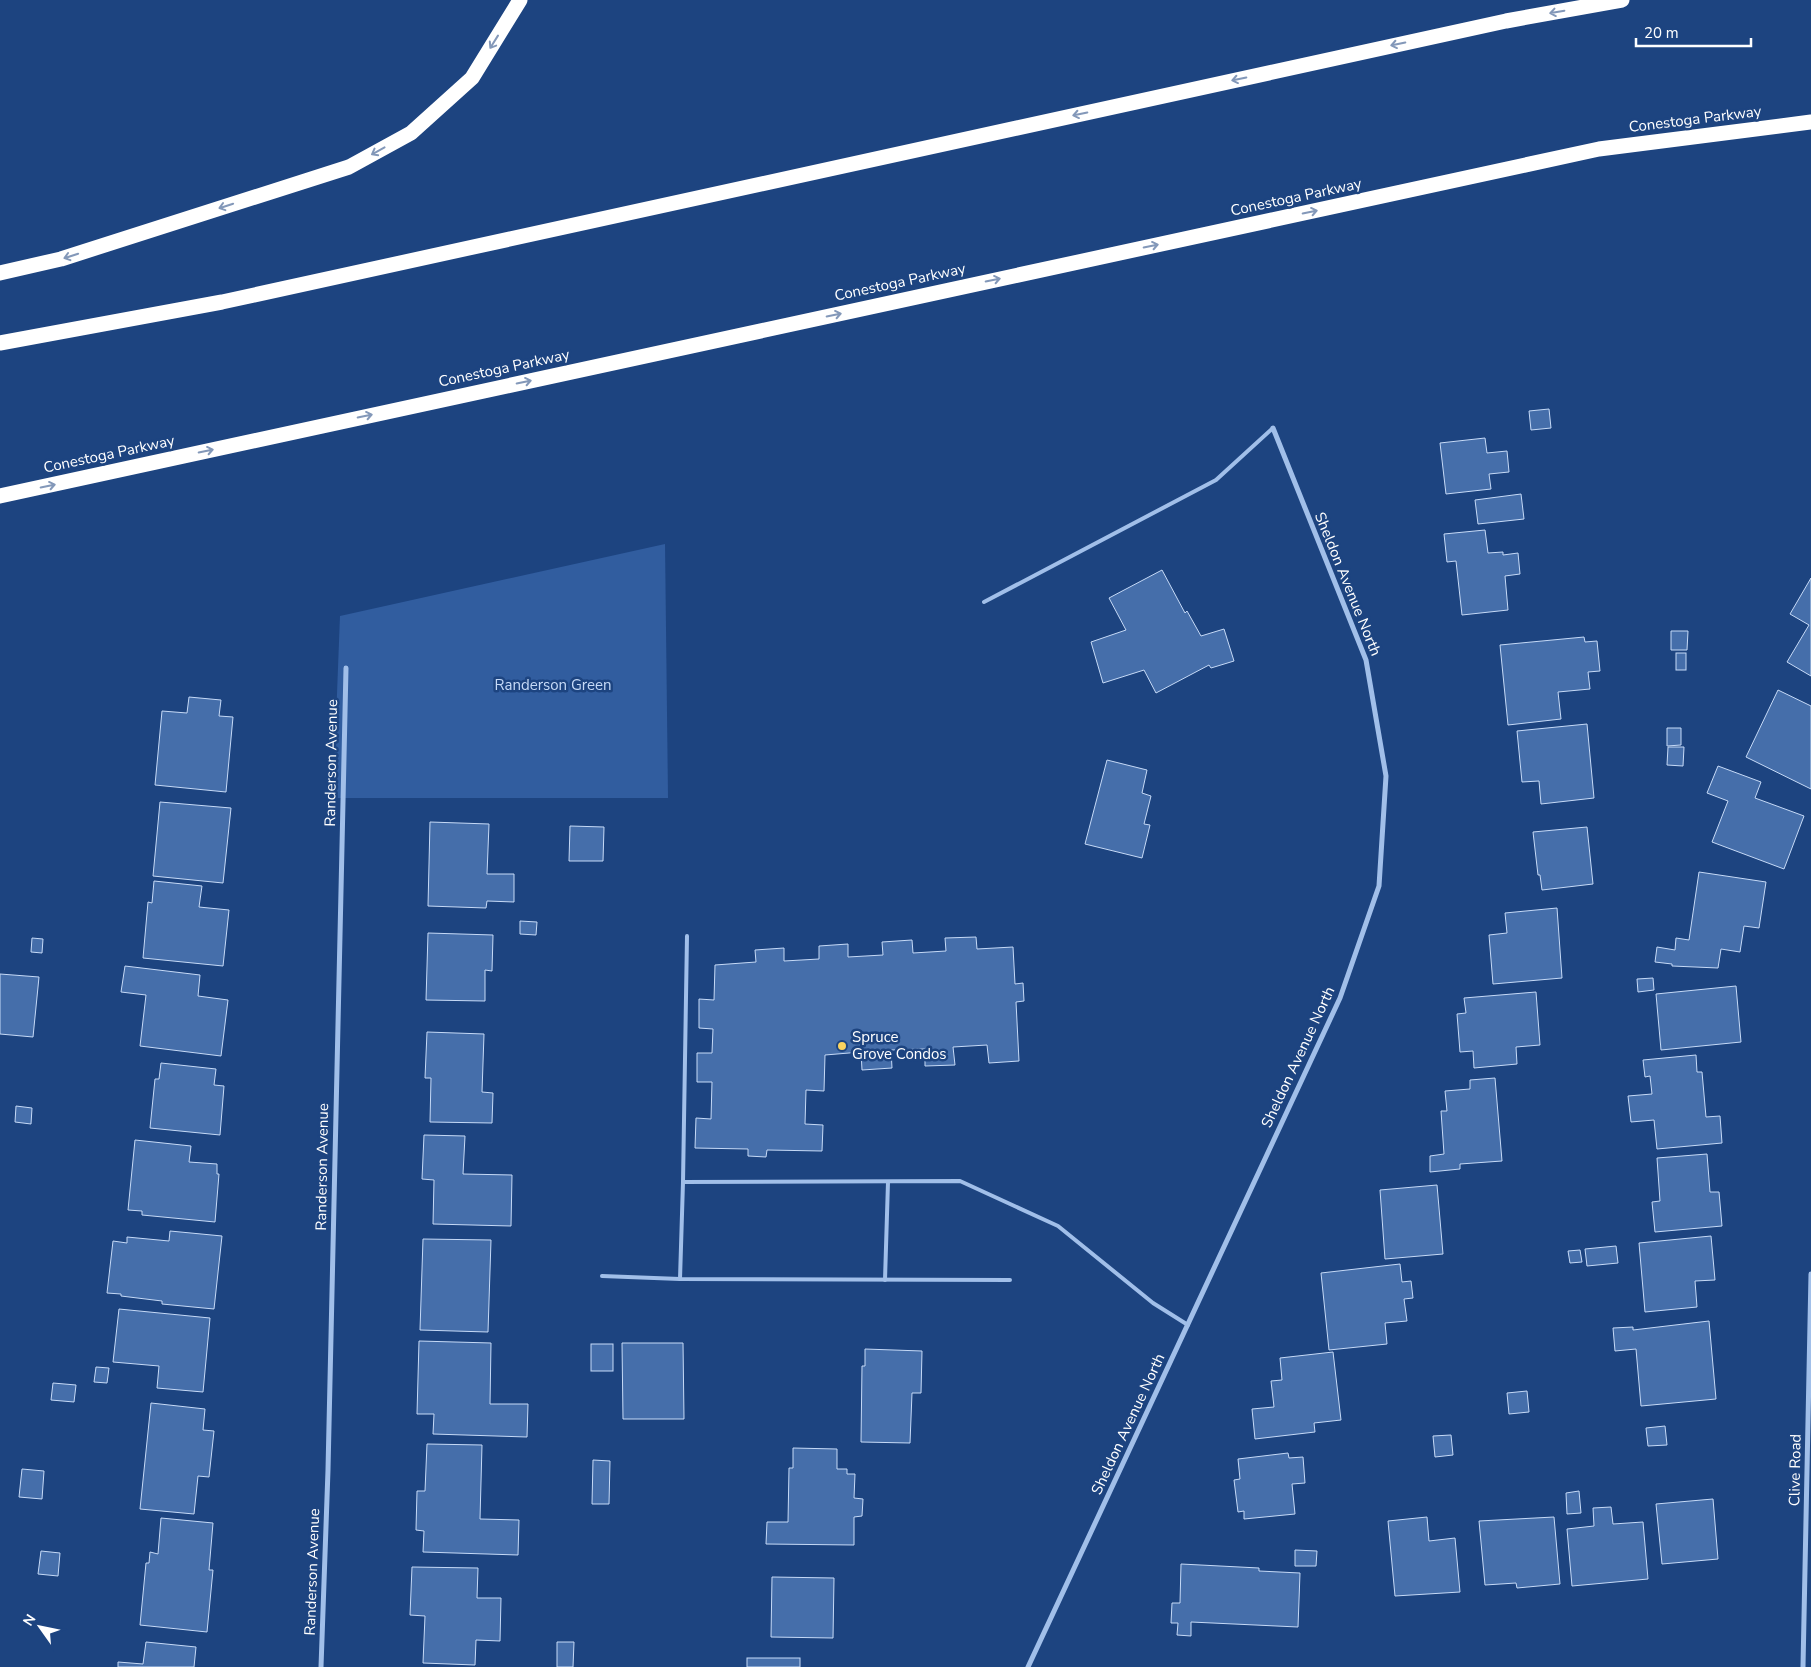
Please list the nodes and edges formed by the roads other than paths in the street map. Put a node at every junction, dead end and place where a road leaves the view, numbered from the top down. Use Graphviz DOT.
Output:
graph roads {
  1 [pos="520,0"];
  2 [pos="1622,0"];
  3 [pos="1811,122"];
  4 [pos="0,273"];
  5 [pos="0,343"];
  6 [pos="1273,428"];
  7 [pos="0,496"];
  8 [pos="984,602"];
  9 [pos="346,668"];
  10 [pos="687,936"];
  11 [pos="683,1182"];
  12 [pos="888,1182"];
  13 [pos="1811,1274"];
  14 [pos="602,1276"];
  15 [pos="680,1279"];
  16 [pos="885,1280"];
  17 [pos="1010,1280"];
  18 [pos="1188,1325"];
  19 [pos="1811,1666"];
  20 [pos="321,1667"];
  21 [pos="1028,1667"];
  22 [pos="1803,1667"];
  1 -- 4 [label="highway, one-way"];
  2 -- 5 [label="highway, one-way"];
  7 -- 3 [label="highway, Conestoga Parkway, one-way"];
  6 -- 8 [label="lane"];
  6 -- 18 [label="street, Sheldon Avenue North"];
  9 -- 20 [label="street, Randerson Avenue"];
  10 -- 11 [label="lane"];
  11 -- 12 [label="lane"];
  11 -- 15 [label="lane"];
  12 -- 16 [label="lane"];
  12 -- 18 [label="lane"];
  13 -- 22 [label="street, Clive Road"];
  14 -- 15 [label="lane"];
  15 -- 16 [label="lane"];
  16 -- 17 [label="lane"];
  18 -- 21 [label="street, Sheldon Avenue North"];
  19 -- 22 [label="street"];
}
